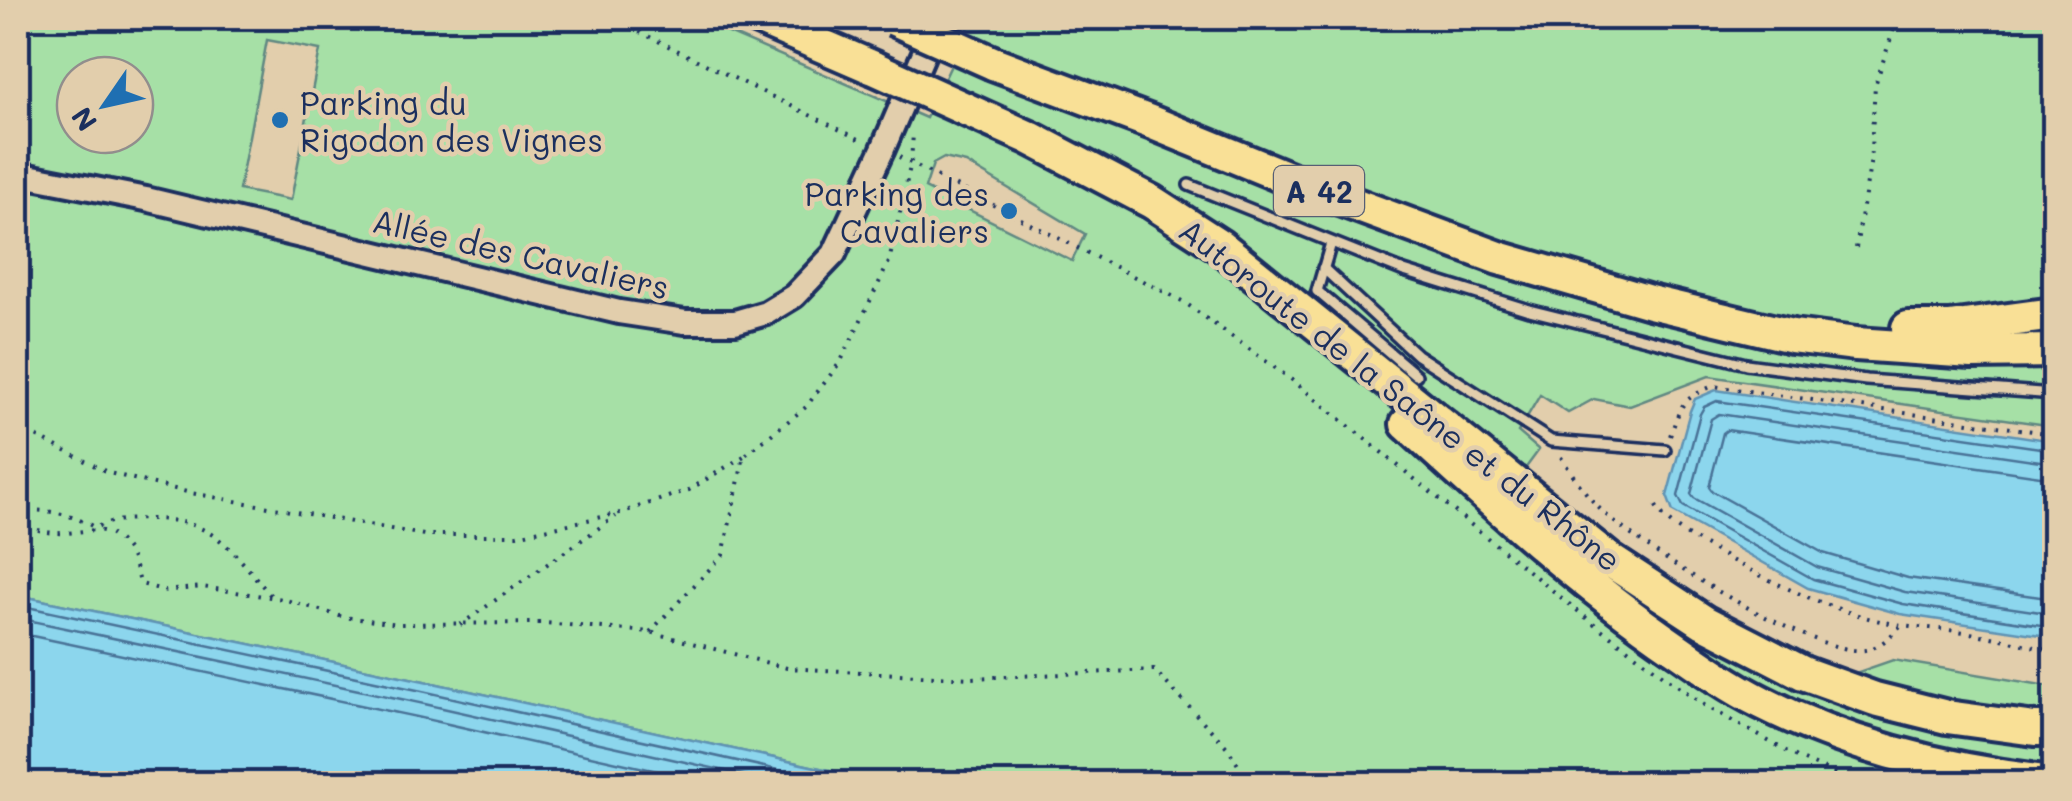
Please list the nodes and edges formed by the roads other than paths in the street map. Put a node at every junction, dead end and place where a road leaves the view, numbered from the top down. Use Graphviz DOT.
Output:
graph roads {
  1 [pos="758,18"];
  2 [pos="892,18"];
  3 [pos="939,18"];
  4 [pos="1092,170"];
  5 [pos="18,174"];
  6 [pos="1189,185"];
  7 [pos="1331,242"];
  8 [pos="1322,268"];
  9 [pos="1650,302"];
  10 [pos="2054,314"];
  11 [pos="2054,351"];
  12 [pos="1416,375"];
  13 [pos="2054,394"];
  14 [pos="1665,450"];
  15 [pos="2054,730"];
  16 [pos="2054,783"];
  1 -- 4 [label="highway, Autoroute de la Saône et du Rhône, bridge"];
  2 -- 9 [label="highway, A 42, bridge"];
  3 -- 5 [label="street, Allée des Cavaliers"];
  4 -- 15 [label="highway, Autoroute de la Saône et du Rhône"];
  4 -- 16 [label="highway"];
  6 -- 7 [label="lane"];
  7 -- 8 [label="lane"];
  7 -- 13 [label="lane"];
  8 -- 12 [label="lane"];
  8 -- 14 [label="lane"];
  9 -- 10 [label="highway"];
  9 -- 11 [label="highway, A 42"];
}
